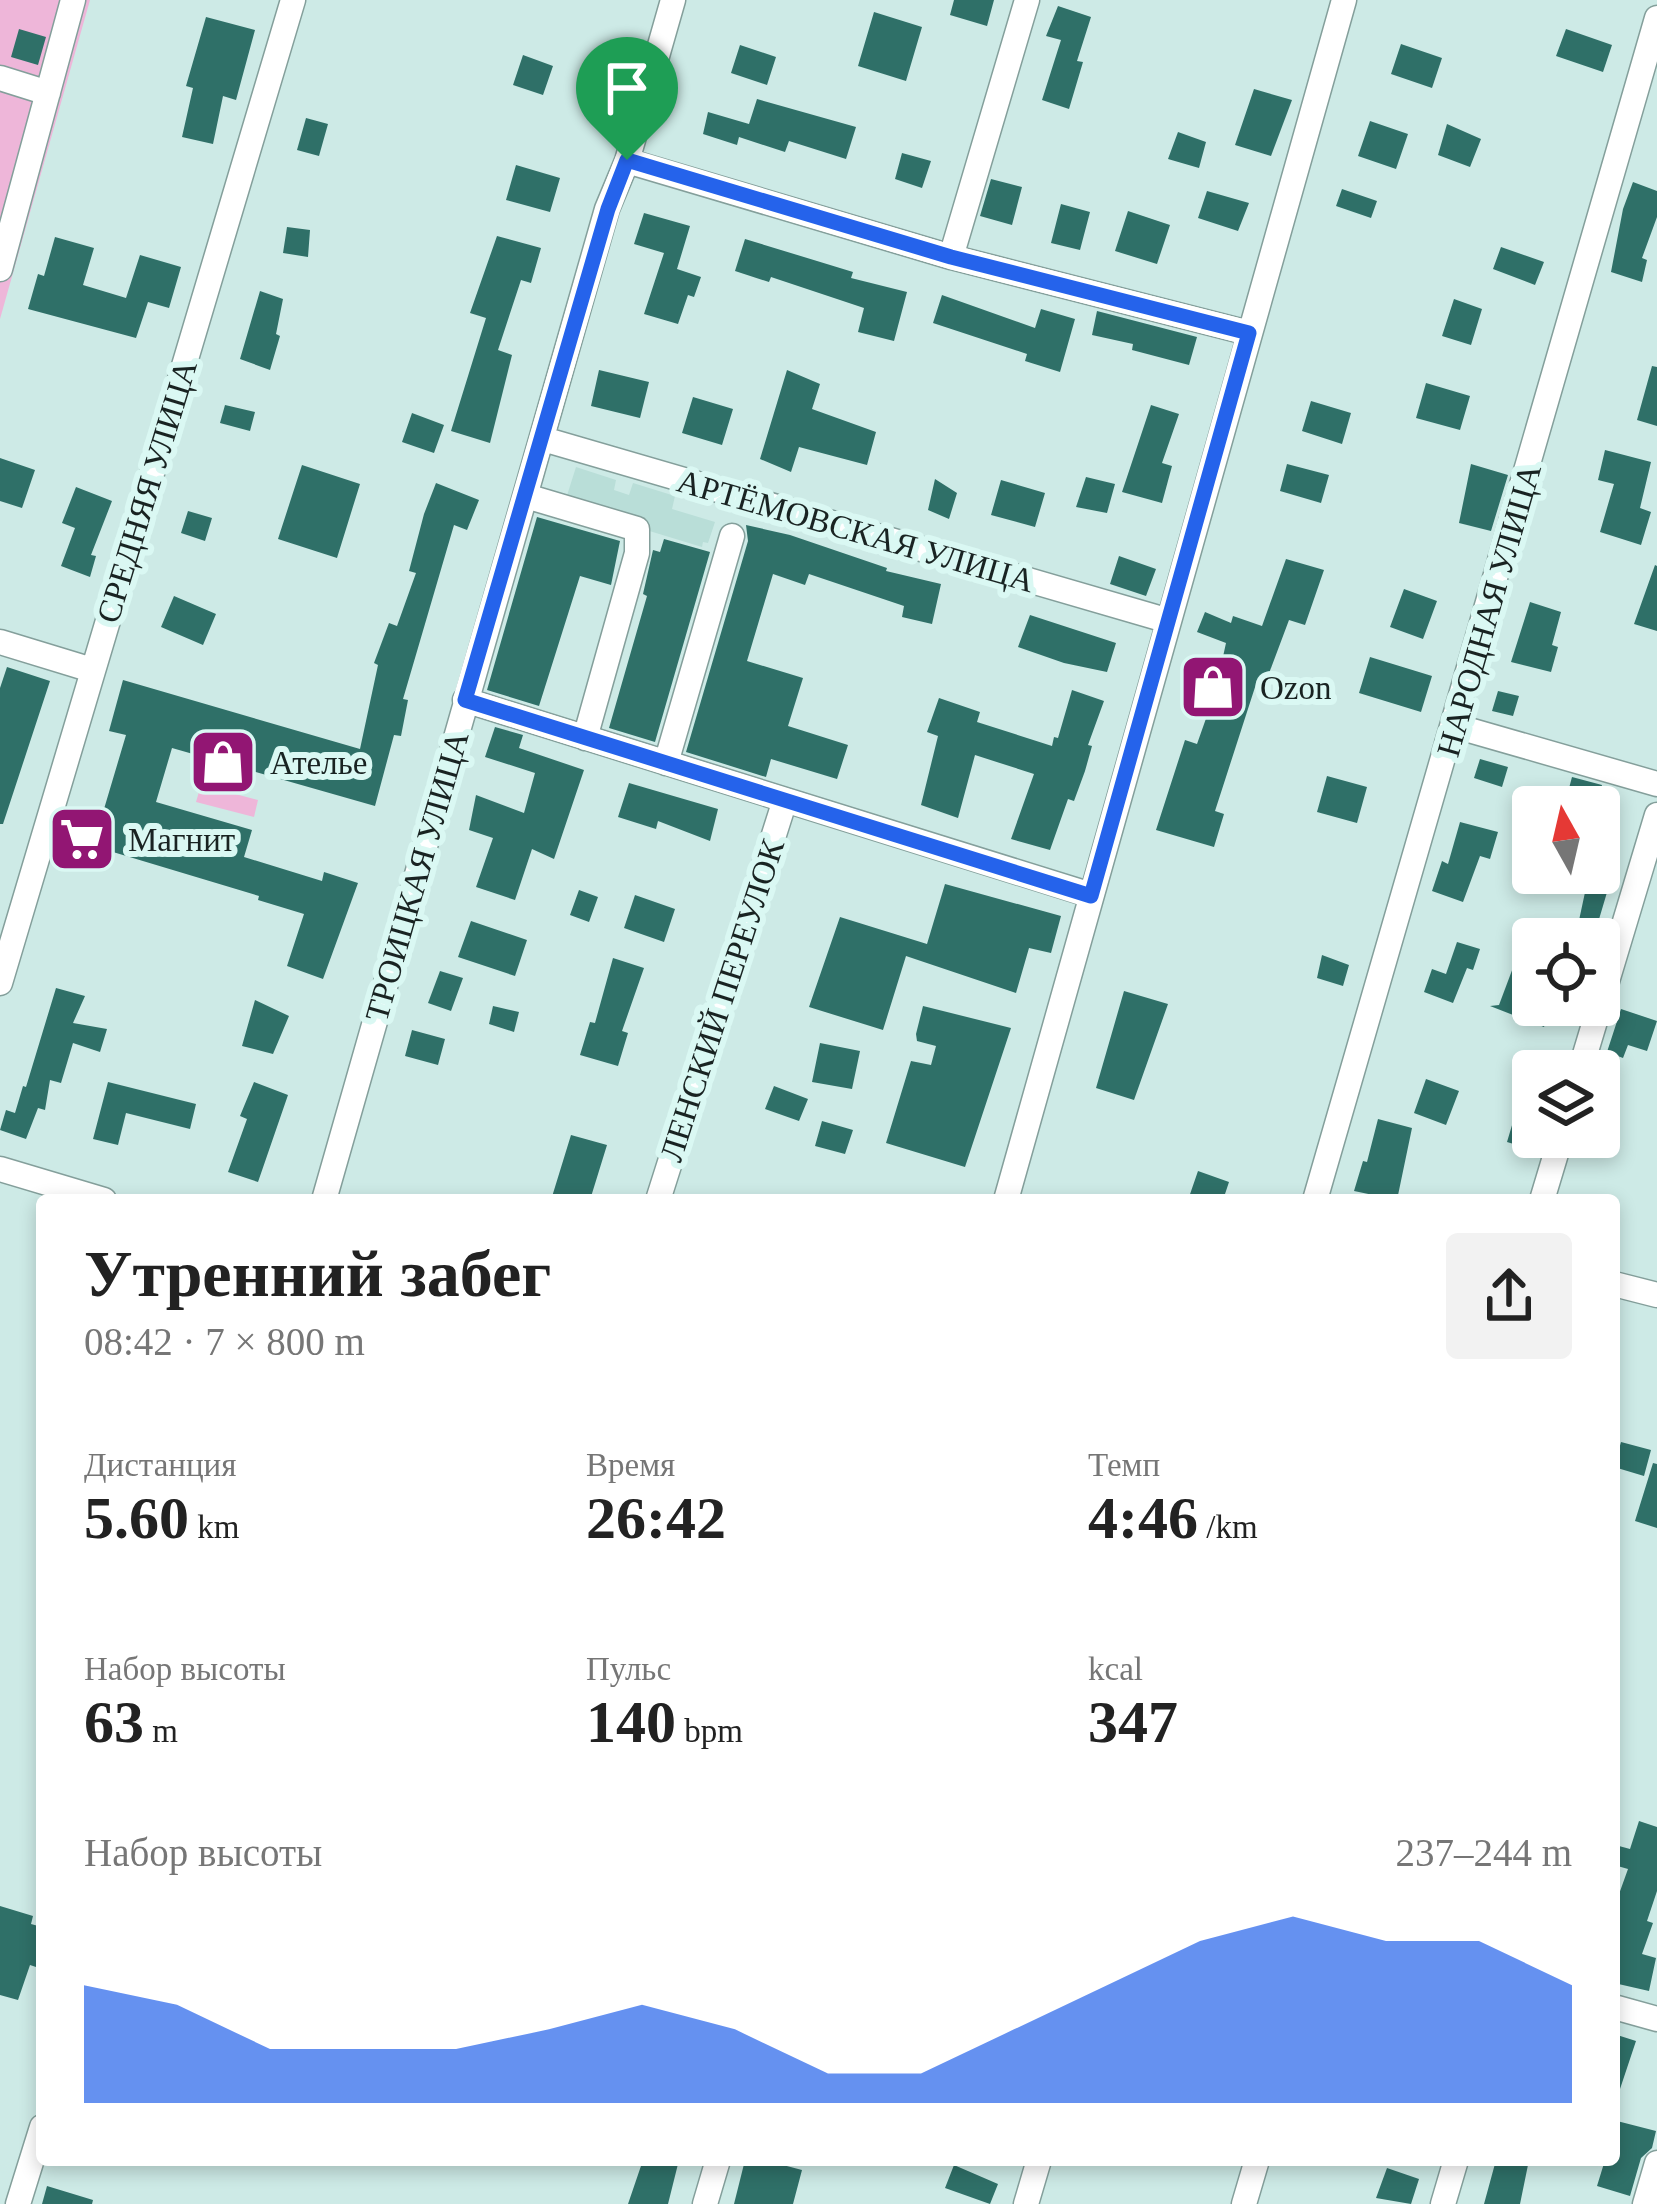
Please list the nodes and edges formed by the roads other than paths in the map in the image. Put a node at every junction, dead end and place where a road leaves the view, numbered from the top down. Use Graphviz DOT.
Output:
graph roads {
  1 [pos="73,0"];
  2 [pos="293,0"];
  3 [pos="673,0"];
  4 [pos="1027,0"];
  5 [pos="1344,0"];
  6 [pos="1657,18"];
  7 [pos="0,78"];
  8 [pos="48,93"];
  9 [pos="627,160"];
  10 [pos="951,257"];
  11 [pos="0,269"];
  12 [pos="1249,333"];
  13 [pos="543,440"];
  14 [pos="526,496"];
  15 [pos="732,536"];
  16 [pos="1169,621"];
  17 [pos="0,642"];
  18 [pos="92,670"];
  19 [pos="465,700"];
  20 [pos="1455,726"];
  21 [pos="585,738"];
  22 [pos="666,763"];
  23 [pos="1657,784"];
  24 [pos="784,800"];
  25 [pos="1657,815"];
  26 [pos="1091,896"];
  27 [pos="0,983"];
  28 [pos="1586,1050"];
  29 [pos="1555,1158"];
  30 [pos="0,1169"];
  31 [pos="84,1194"];
  32 [pos="326,1194"];
  33 [pos="660,1194"];
  34 [pos="1008,1194"];
  35 [pos="1318,1194"];
  36 [pos="1544,1194"];
  37 [pos="1620,1286"];
  38 [pos="1657,1295"];
  39 [pos="1620,2009"];
  40 [pos="1657,2019"];
  41 [pos="36,2146"];
  42 [pos="1657,2163"];
  43 [pos="716,2166"];
  44 [pos="1037,2166"];
  45 [pos="1255,2166"];
  46 [pos="1454,2166"];
  47 [pos="18,2204"];
  48 [pos="705,2204"];
  49 [pos="1026,2204"];
  50 [pos="1244,2204"];
  51 [pos="1443,2204"];
  52 [pos="1645,2204"];
  1 -- 8 [label="street"];
  2 -- 18 [label="street, СРЕДНЯЯ УЛИЦА"];
  3 -- 9 [label="street, ТРОИЦКАЯ УЛИЦА"];
  4 -- 10 [label="street"];
  5 -- 12 [label="street"];
  6 -- 20 [label="street, НАРОДНАЯ УЛИЦА"];
  7 -- 8 [label="street"];
  8 -- 11 [label="street"];
  9 -- 10 [label="street"];
  9 -- 13 [label="street, ТРОИЦКАЯ УЛИЦА"];
  10 -- 12 [label="street"];
  12 -- 16 [label="street"];
  13 -- 14 [label="street, ТРОИЦКАЯ УЛИЦА"];
  13 -- 16 [label="street, АРТЁМОВСКАЯ УЛИЦА"];
  14 -- 19 [label="street, ТРОИЦКАЯ УЛИЦА"];
  14 -- 21 [label="street"];
  15 -- 22 [label="street"];
  16 -- 26 [label="street"];
  17 -- 18 [label="street"];
  18 -- 27 [label="street, СРЕДНЯЯ УЛИЦА"];
  19 -- 21 [label="street"];
  19 -- 32 [label="street, ТРОИЦКАЯ УЛИЦА"];
  20 -- 23 [label="street"];
  20 -- 35 [label="street, НАРОДНАЯ УЛИЦА"];
  21 -- 22 [label="street"];
  22 -- 24 [label="street"];
  24 -- 26 [label="street"];
  24 -- 33 [label="street, ЛЕНСКИЙ ПЕРЕУЛОК"];
  25 -- 28 [label="street"];
  26 -- 34 [label="street"];
  29 -- 36 [label="street"];
  30 -- 31 [label="street"];
  37 -- 38 [label="street"];
  39 -- 40 [label="street"];
  41 -- 47 [label="street"];
  42 -- 52 [label="street"];
  43 -- 48 [label="street"];
  44 -- 49 [label="street"];
  45 -- 50 [label="street"];
  46 -- 51 [label="street"];
}
